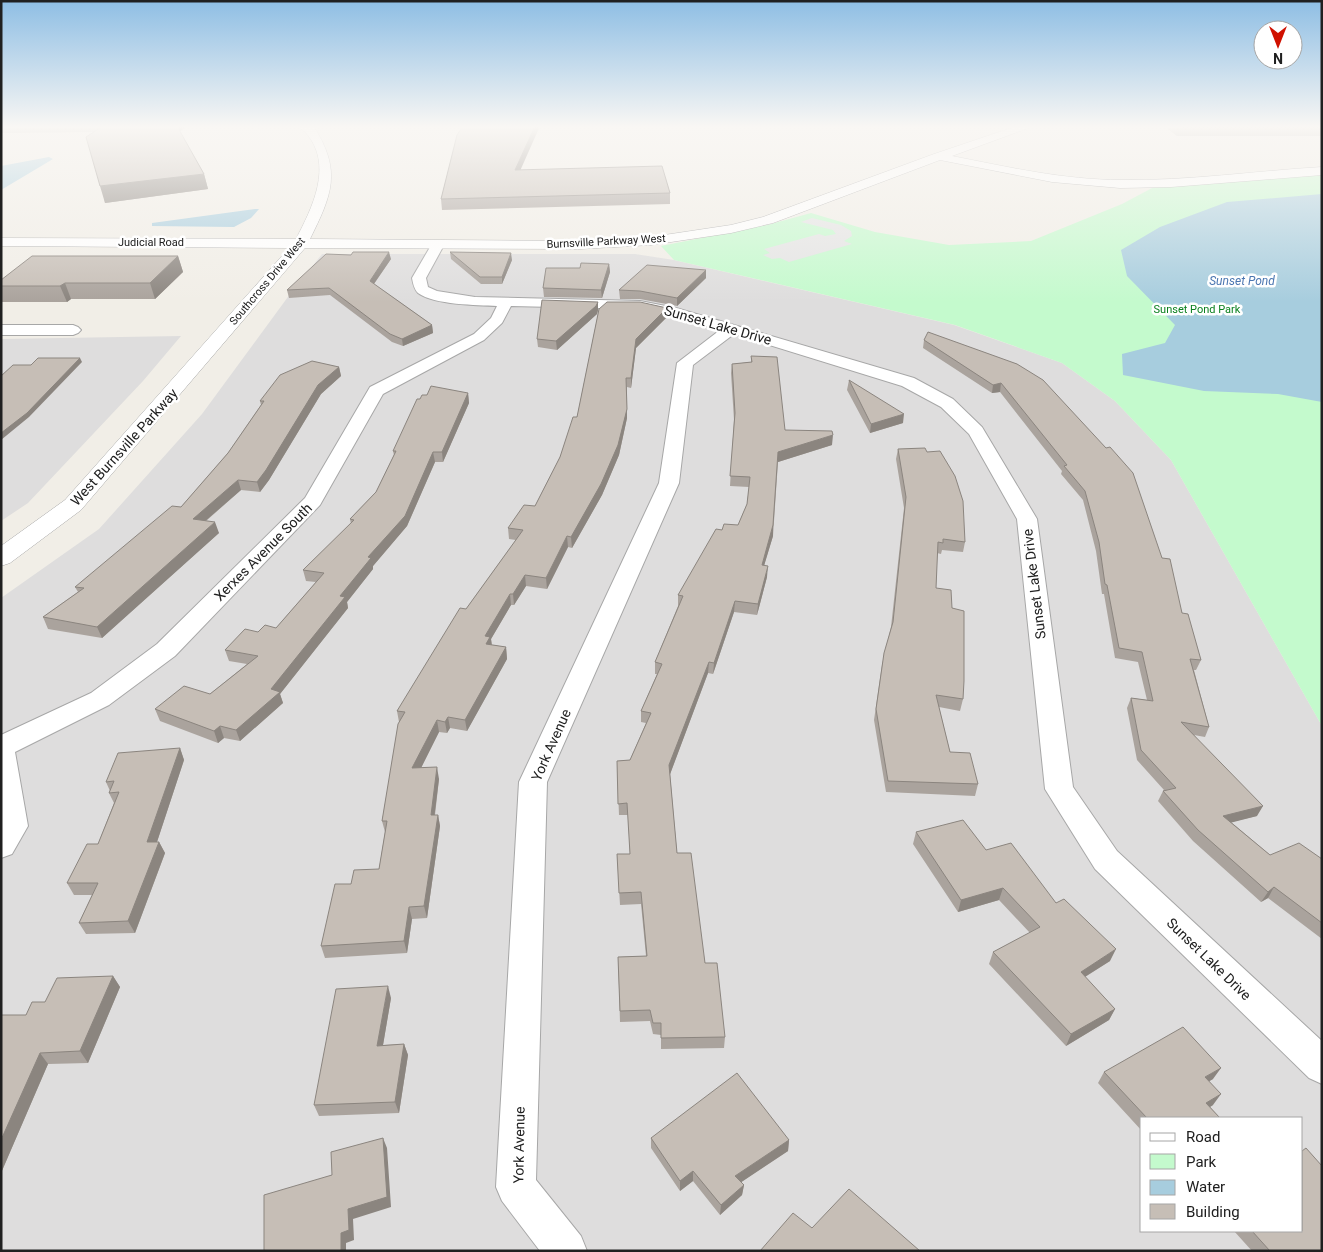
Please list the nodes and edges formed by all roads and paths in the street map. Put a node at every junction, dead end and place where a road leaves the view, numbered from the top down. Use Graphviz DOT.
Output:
graph roads {
  1 [pos="324,184"];
  2 [pos="864,184"];
  3 [pos="1,242"];
  4 [pos="302,243"];
  5 [pos="438,245"];
  6 [pos="506,302"];
  7 [pos="733,328"];
  8 [pos="1,330"];
  9 [pos="73,330"];
  10 [pos="194,367"];
  11 [pos="1,558"];
  12 [pos="1,747"];
  13 [pos="1,846"];
  14 [pos="1322,1066"];
  15 [pos="566,1251"];
  1 -- 4 [label="street, Southcross Drive West"];
  2 -- 5 [label="street, Burnsville Parkway West"];
  3 -- 4 [label="street, Judicial Road"];
  4 -- 5 [label="street, Burnsville Parkway West"];
  4 -- 10 [label="street, Southcross Drive West"];
  5 -- 6 [label="street, Sunset Lake Drive"];
  6 -- 7 [label="street, Sunset Lake Drive"];
  6 -- 12 [label="street, Xerxes Avenue South"];
  7 -- 14 [label="street, Sunset Lake Drive"];
  7 -- 15 [label="street, York Avenue"];
  8 -- 9 [label="street"];
  10 -- 11 [label="street, West Burnsville Parkway"];
  12 -- 13 [label="street"];
}
